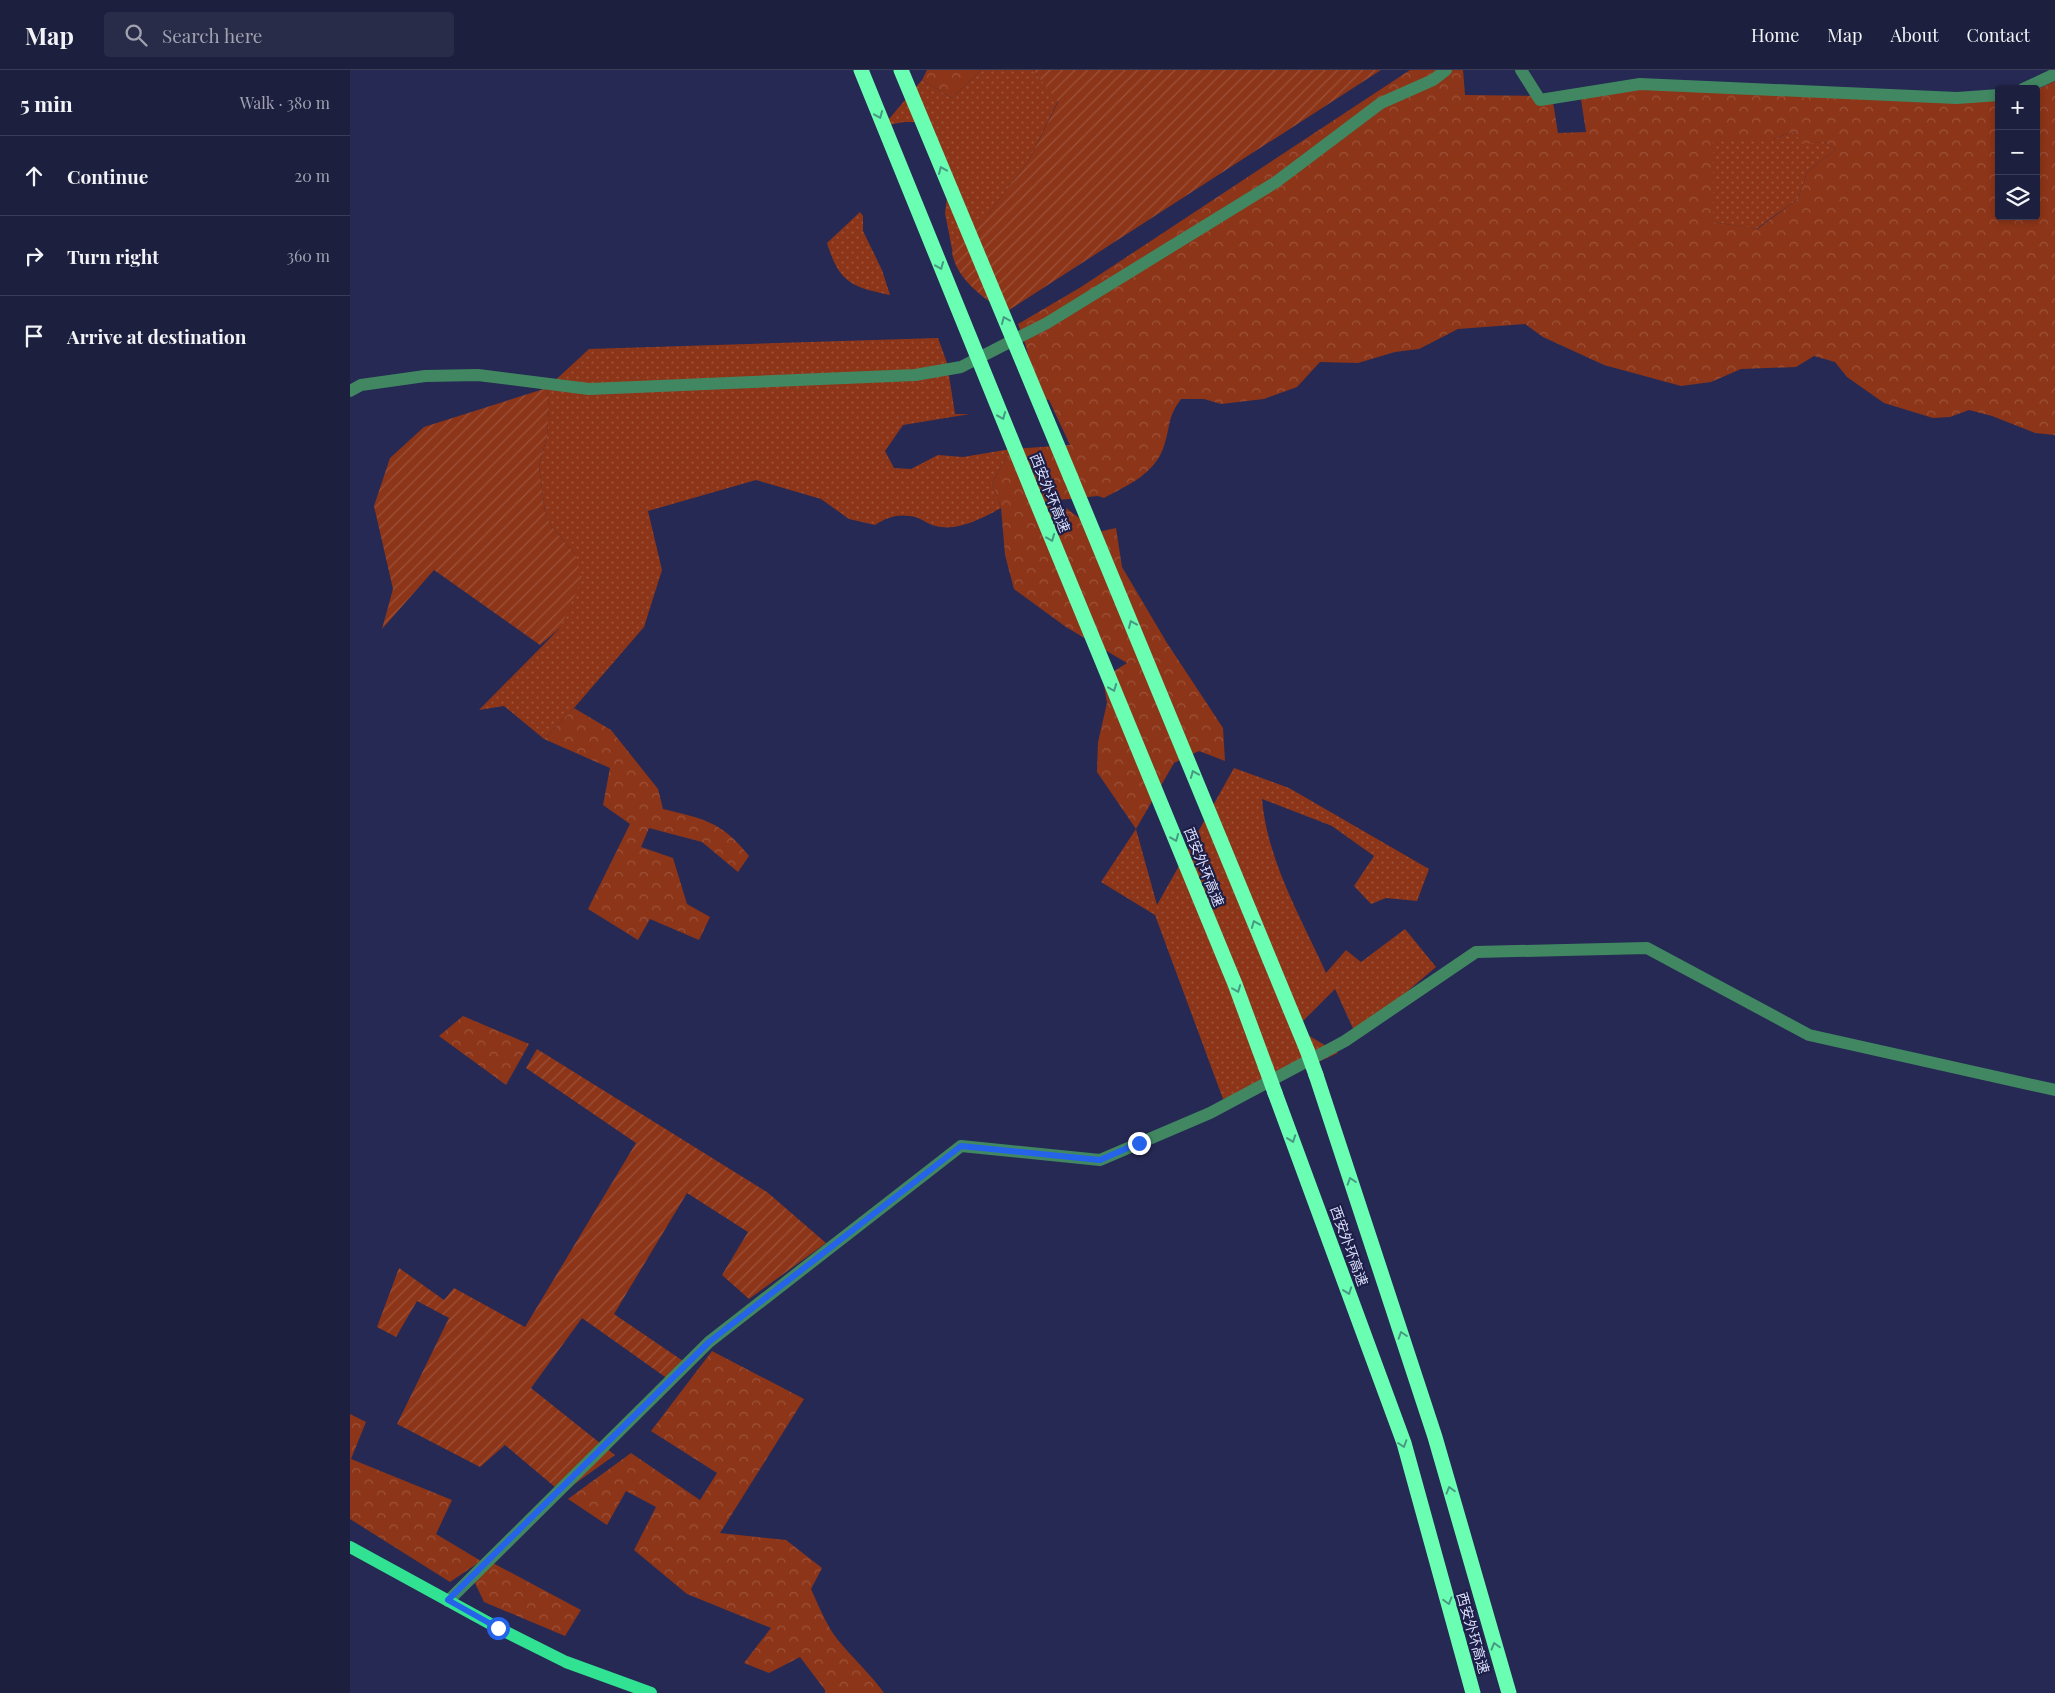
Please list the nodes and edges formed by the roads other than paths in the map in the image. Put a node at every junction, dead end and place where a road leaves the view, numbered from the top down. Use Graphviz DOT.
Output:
graph roads {
  1 [pos="861,70"];
  2 [pos="900,70"];
  3 [pos="1446,70"];
  4 [pos="1521,70"];
  5 [pos="2055,74"];
  6 [pos="2031,85"];
  7 [pos="1995,95"];
  8 [pos="350,391"];
  9 [pos="2055,1090"];
  10 [pos="350,1547"];
  11 [pos="448,1600"];
  12 [pos="651,1693"];
  13 [pos="1474,1693"];
  14 [pos="1508,1693"];
  1 -- 13 [label="highway, 西安外环高速, one-way, bridge"];
  14 -- 2 [label="highway, 西安外环高速, one-way, bridge"];
  3 -- 8 [label="street"];
  4 -- 7 [label="street"];
  5 -- 6 [label="street"];
  9 -- 11 [label="street"];
  10 -- 11 [label="main road"];
  11 -- 12 [label="main road"];
}
